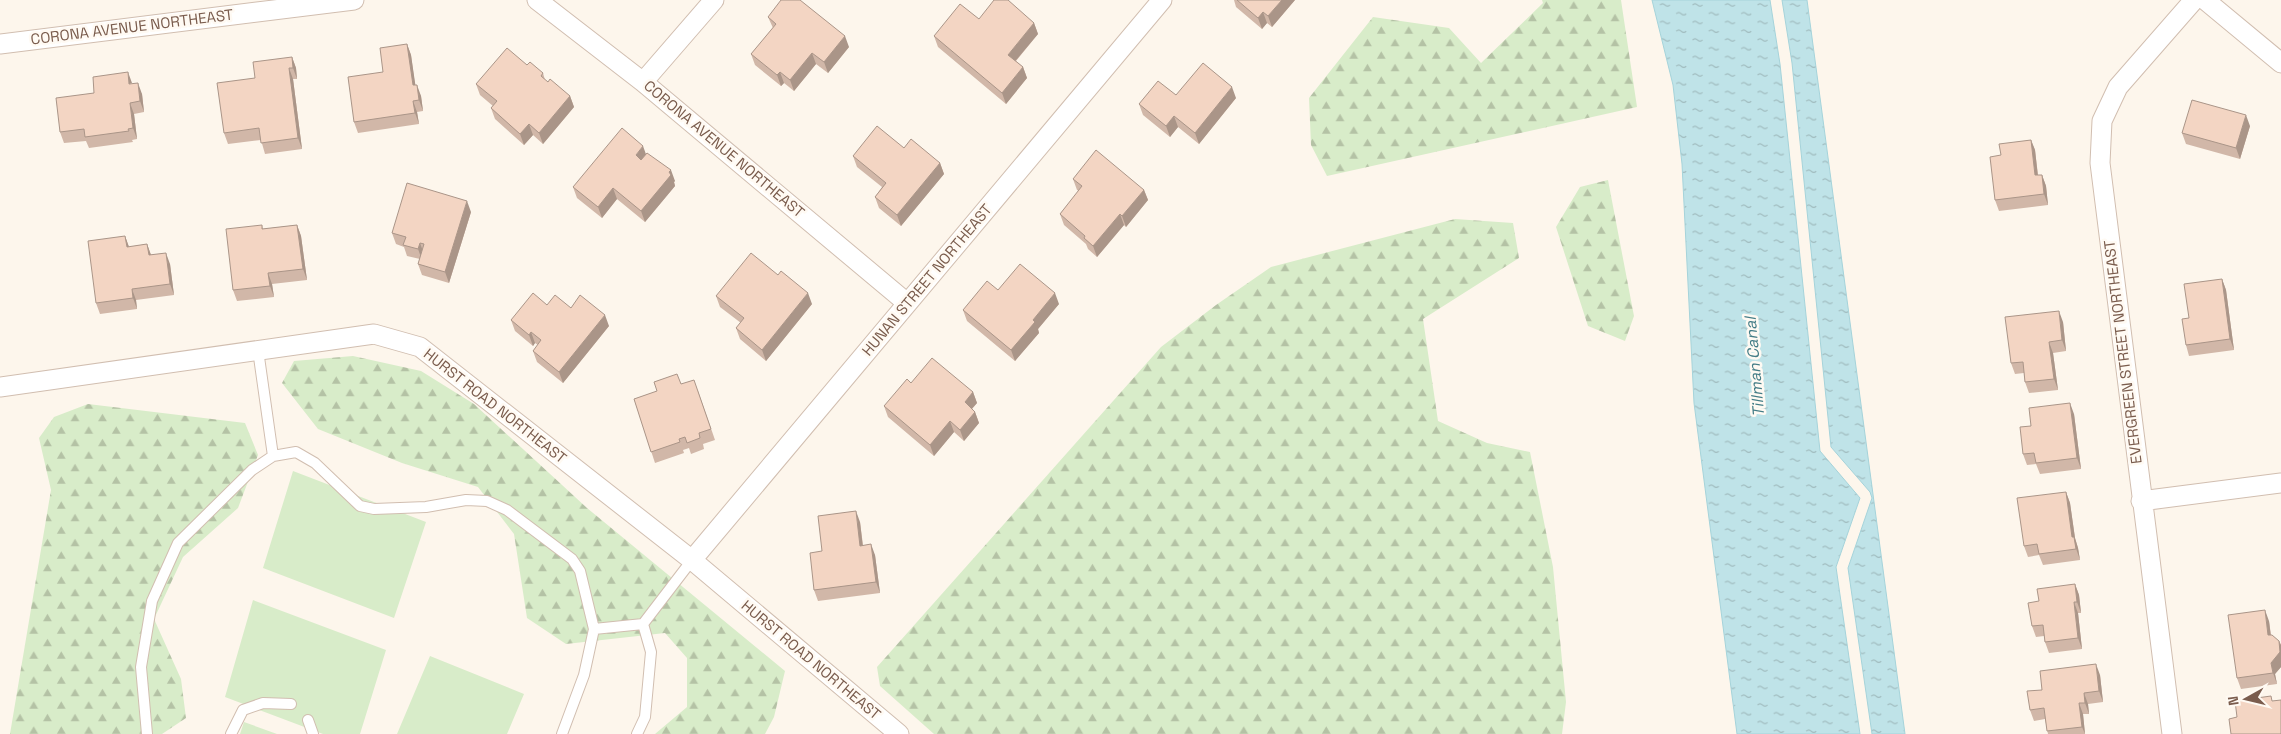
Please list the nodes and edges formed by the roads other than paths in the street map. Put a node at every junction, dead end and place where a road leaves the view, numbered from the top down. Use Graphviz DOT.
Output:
graph roads {
  1 [pos="354,0"];
  2 [pos="537,0"];
  3 [pos="714,0"];
  4 [pos="1162,0"];
  5 [pos="2194,0"];
  6 [pos="2204,0"];
  7 [pos="0,44"];
  8 [pos="2281,63"];
  9 [pos="643,82"];
  10 [pos="907,303"];
  11 [pos="258,350"];
  12 [pos="0,387"];
  13 [pos="272,456"];
  14 [pos="2281,483"];
  15 [pos="2141,501"];
  16 [pos="692,560"];
  17 [pos="643,624"];
  18 [pos="594,629"];
  19 [pos="291,704"];
  20 [pos="308,720"];
  21 [pos="148,734"];
  22 [pos="231,734"];
  23 [pos="313,734"];
  24 [pos="562,734"];
  25 [pos="637,734"];
  26 [pos="899,734"];
  27 [pos="2172,734"];
  1 -- 7 [label="street, CORONA AVENUE NORTHEAST"];
  2 -- 9 [label="street, CORONA AVENUE NORTHEAST"];
  3 -- 9 [label="street"];
  4 -- 10 [label="street, HUNAN STREET NORTHEAST"];
  5 -- 15 [label="street, EVERGREEN STREET NORTHEAST"];
  6 -- 8 [label="street"];
  9 -- 10 [label="street, CORONA AVENUE NORTHEAST"];
  10 -- 16 [label="street, HUNAN STREET NORTHEAST"];
  11 -- 12 [label="street, HURST ROAD NORTHEAST"];
  11 -- 13 [label="lane"];
  11 -- 16 [label="street, HURST ROAD NORTHEAST"];
  13 -- 18 [label="lane"];
  13 -- 21 [label="lane"];
  14 -- 15 [label="street"];
  15 -- 27 [label="street, EVERGREEN STREET NORTHEAST"];
  16 -- 17 [label="lane"];
  16 -- 26 [label="street, HURST ROAD NORTHEAST"];
  17 -- 18 [label="lane"];
  17 -- 25 [label="lane"];
  18 -- 24 [label="lane"];
  19 -- 22 [label="lane"];
  20 -- 23 [label="lane"];
}
